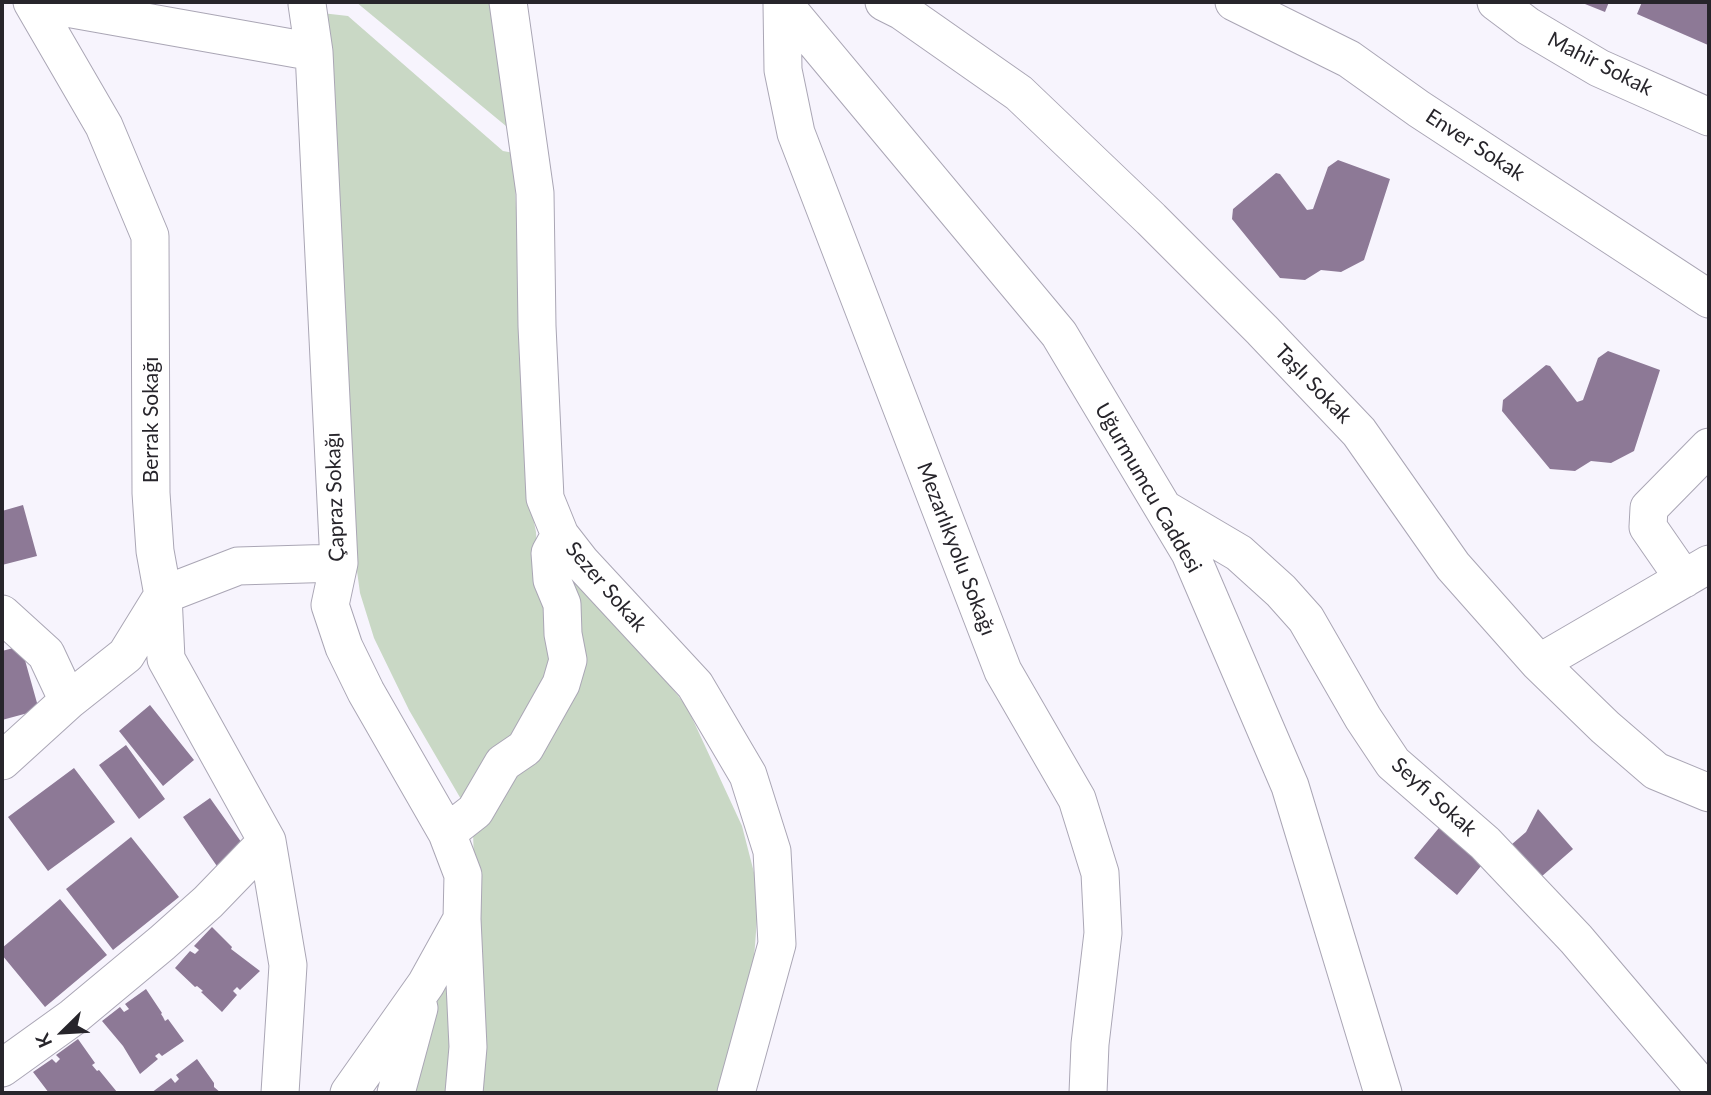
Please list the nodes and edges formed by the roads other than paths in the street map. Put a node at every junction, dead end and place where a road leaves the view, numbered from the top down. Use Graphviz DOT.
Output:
graph roads {
  1 [pos="32,2"];
  2 [pos="508,2"];
  3 [pos="884,2"];
  4 [pos="1234,2"];
  5 [pos="1299,2"];
  6 [pos="1496,2"];
  7 [pos="782,3"];
  8 [pos="307,4"];
  9 [pos="314,52"];
  10 [pos="1340,54"];
  11 [pos="1709,117"];
  12 [pos="1709,299"];
  13 [pos="1709,447"];
  14 [pos="1162,508"];
  15 [pos="560,535"];
  16 [pos="339,563"];
  17 [pos="1696,571"];
  18 [pos="163,595"];
  19 [pos="2,614"];
  20 [pos="1539,663"];
  21 [pos="68,701"];
  22 [pos="2,761"];
  23 [pos="1709,793"];
  24 [pos="447,833"];
  25 [pos="267,841"];
  26 [pos="462,919"];
  27 [pos="426,984"];
  28 [pos="2,1068"];
  29 [pos="280,1093"];
  30 [pos="349,1093"];
  31 [pos="396,1093"];
  32 [pos="464,1093"];
  33 [pos="736,1093"];
  34 [pos="1088,1093"];
  35 [pos="1384,1093"];
  36 [pos="1707,1093"];
  1 -- 9 [label="street"];
  1 -- 18 [label="street, Berrak Sokağı"];
  2 -- 15 [label="street, Sezer Sokak"];
  3 -- 20 [label="street, Taşlı Sokak"];
  4 -- 10 [label="street, Enver Sokak"];
  5 -- 10 [label="street"];
  6 -- 11 [label="street, Mahir Sokak"];
  7 -- 14 [label="street, Uğurmumcu Caddesi"];
  7 -- 34 [label="street, Mezarlıkyolu Sokağı"];
  8 -- 9 [label="street, Çapraz Sokağı"];
  9 -- 16 [label="street, Çapraz Sokağı"];
  10 -- 12 [label="street, Enver Sokak"];
  13 -- 17 [label="street"];
  14 -- 35 [label="street, Uğurmumcu Caddesi"];
  14 -- 36 [label="street, Seyfi Sokak"];
  15 -- 24 [label="street"];
  15 -- 33 [label="street, Sezer Sokak"];
  16 -- 18 [label="street"];
  16 -- 24 [label="street, Çapraz Sokağı"];
  17 -- 20 [label="street"];
  18 -- 21 [label="street"];
  18 -- 25 [label="street, Berrak Sokağı"];
  19 -- 21 [label="street"];
  20 -- 23 [label="street, Taşlı Sokak"];
  21 -- 22 [label="street"];
  24 -- 26 [label="street, Çapraz Sokağı"];
  25 -- 28 [label="street"];
  25 -- 29 [label="street, Berrak Sokağı"];
  26 -- 27 [label="street, Çapraz Sokağı"];
  26 -- 32 [label="street"];
  27 -- 30 [label="street, Çapraz Sokağı"];
  27 -- 31 [label="street"];
}
